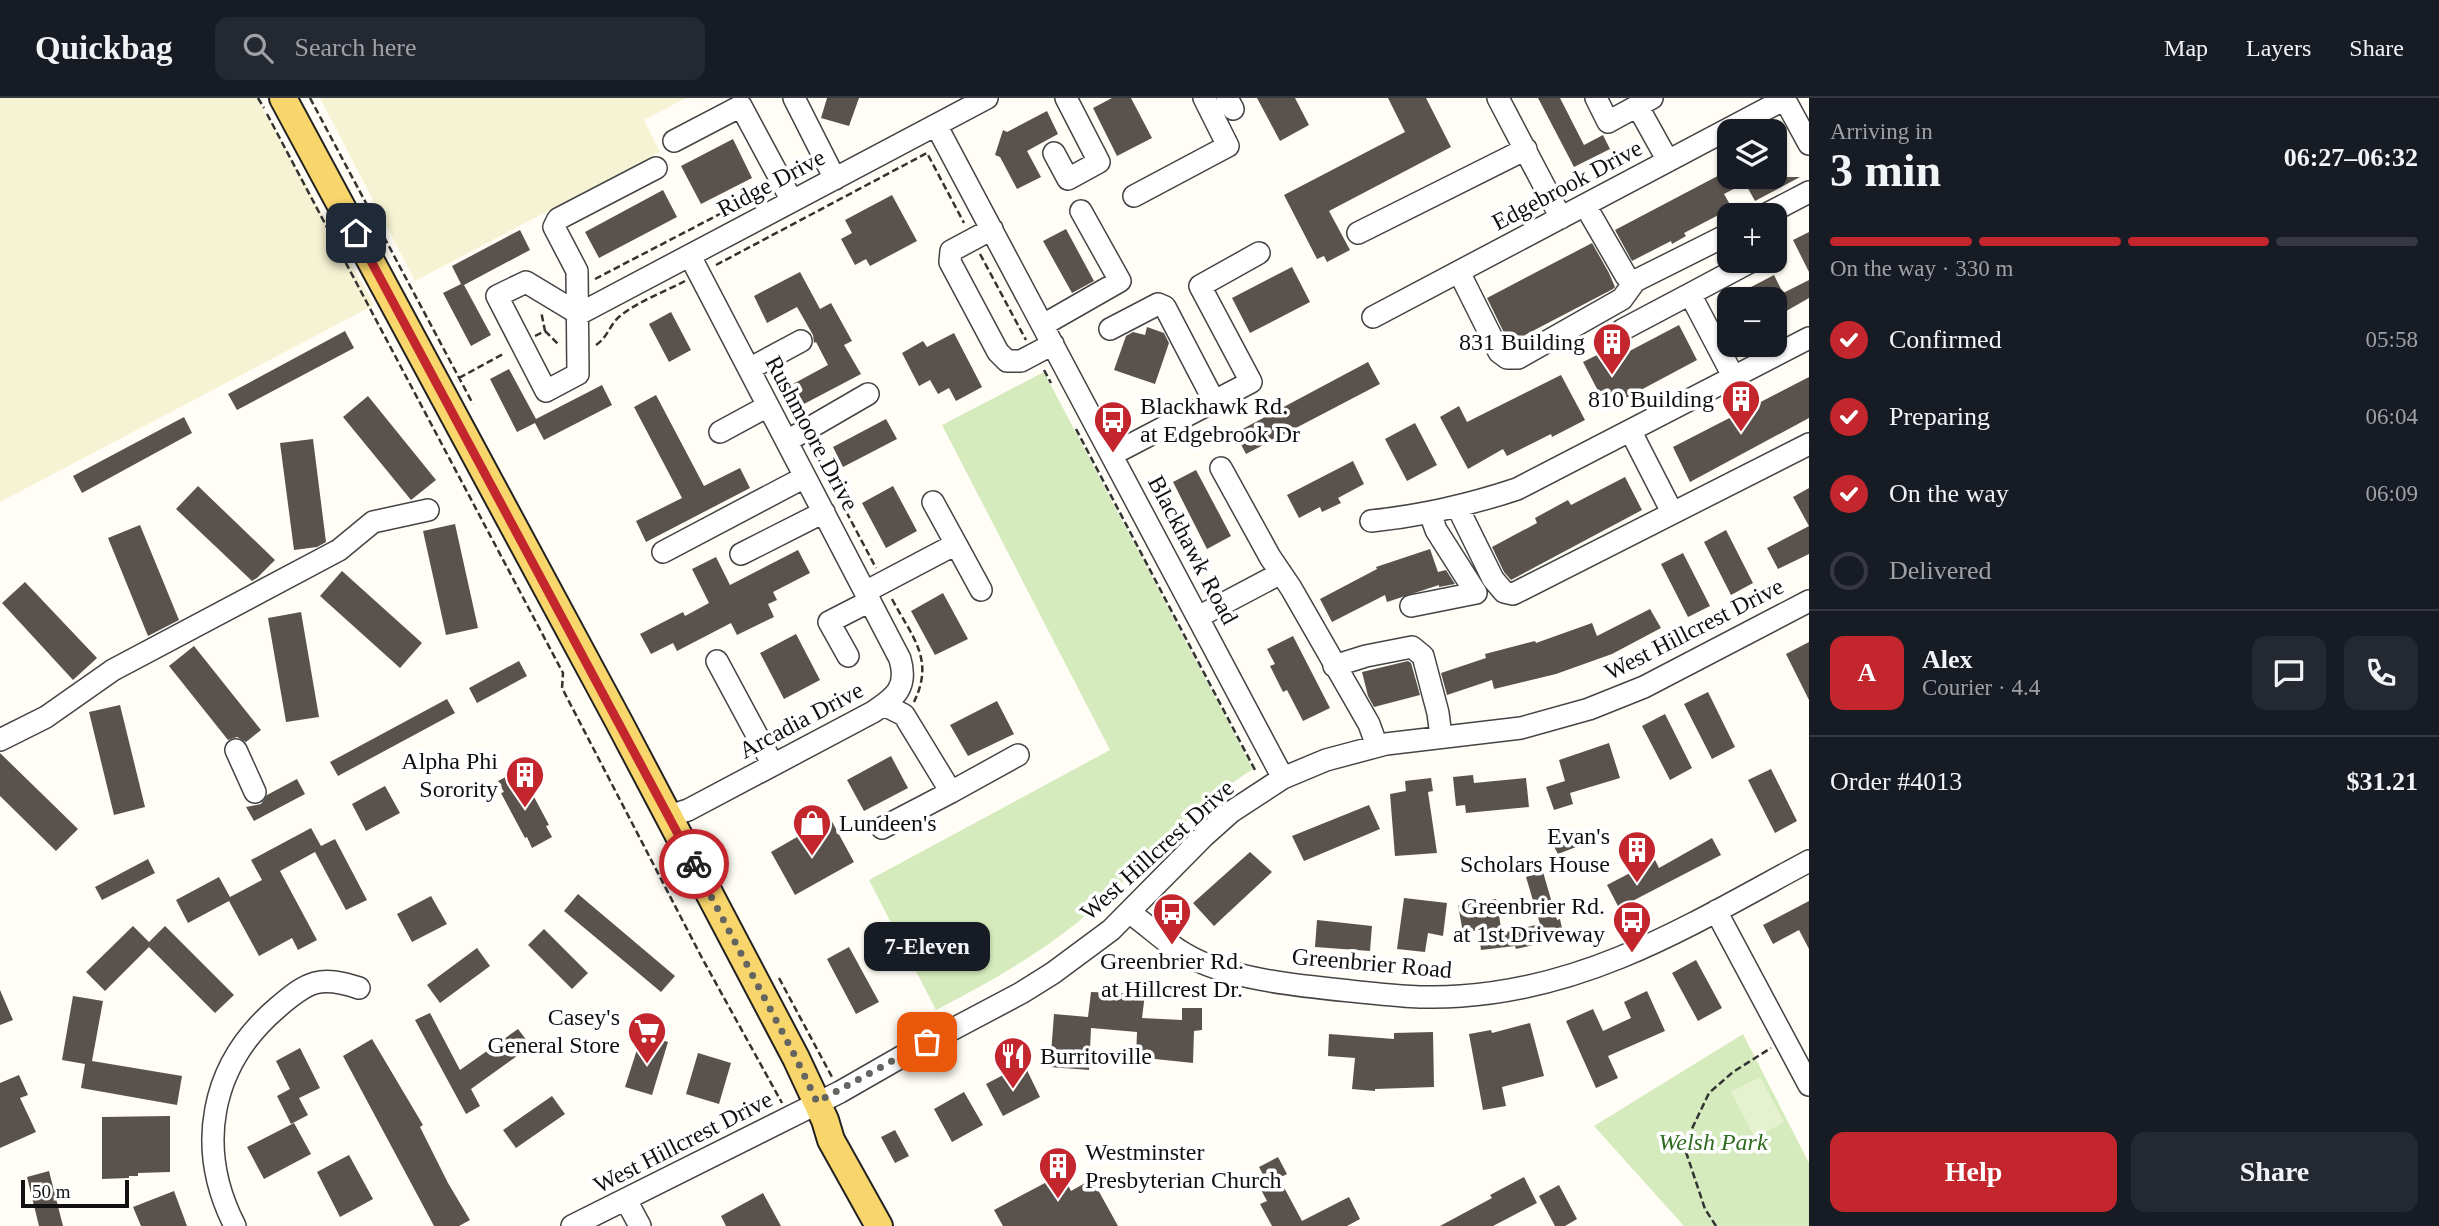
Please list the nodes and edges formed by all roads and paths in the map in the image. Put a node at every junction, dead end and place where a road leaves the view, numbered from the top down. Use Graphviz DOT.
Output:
graph roads {
  1 [pos="258,98"];
  2 [pos="283,98"];
  3 [pos="794,98"];
  4 [pos="987,98"];
  5 [pos="1066,98"];
  6 [pos="1204,98"];
  7 [pos="1498,98"];
  8 [pos="1596,98"];
  9 [pos="1645,103"];
  10 [pos="1793,103"];
  11 [pos="936,125"];
  12 [pos="674,141"];
  13 [pos="1809,144"];
  14 [pos="1525,149"];
  15 [pos="1054,153"];
  16 [pos="1668,161"];
  17 [pos="656,168"];
  18 [pos="835,179"];
  19 [pos="1809,192"];
  20 [pos="1135,196"];
  21 [pos="792,201"];
  22 [pos="1787,204"];
  23 [pos="1585,205"];
  24 [pos="1081,211"];
  25 [pos="1561,218"];
  26 [pos="992,229"];
  27 [pos="1358,233"];
  28 [pos="972,239"];
  29 [pos="1717,240"];
  30 [pos="1259,253"];
  31 [pos="690,256"];
  32 [pos="716,265"];
  33 [pos="1458,272"];
  34 [pos="1729,273"];
  35 [pos="1635,281"];
  36 [pos="1690,294"];
  37 [pos="579,314"];
  38 [pos="1373,317"];
  39 [pos="1110,329"];
  40 [pos="1622,330"];
  41 [pos="1048,334"];
  42 [pos="801,341"];
  43 [pos="1807,343"];
  44 [pos="1034,354"];
  45 [pos="749,369"];
  46 [pos="1733,376"];
  47 [pos="1054,387"];
  48 [pos="868,394"];
  49 [pos="1214,401"];
  50 [pos="768,406"];
  51 [pos="1073,423"];
  52 [pos="720,432"];
  53 [pos="1631,432"];
  54 [pos="787,441"];
  55 [pos="1809,444"];
  56 [pos="1113,454"];
  57 [pos="1222,468"];
  58 [pos="805,477"];
  59 [pos="933,502"];
  60 [pos="1457,506"];
  61 [pos="428,510"];
  62 [pos="824,512"];
  63 [pos="1672,512"];
  64 [pos="1430,513"];
  65 [pos="1371,522"];
  66 [pos="956,544"];
  67 [pos="663,552"];
  68 [pos="741,554"];
  69 [pos="1281,573"];
  70 [pos="981,590"];
  71 [pos="867,596"];
  72 [pos="1809,601"];
  73 [pos="1411,606"];
  74 [pos="1198,617"];
  75 [pos="887,634"];
  76 [pos="848,656"];
  77 [pos="717,661"];
  78 [pos="1334,666"];
  79 [pos="884,705"];
  80 [pos="1441,736"];
  81 [pos="0,740"];
  82 [pos="1377,746"];
  83 [pos="236,750"];
  84 [pos="1018,755"];
  85 [pos="773,765"];
  86 [pos="1255,770"];
  87 [pos="1283,778"];
  88 [pos="255,792"];
  89 [pos="951,792"];
  90 [pos="669,816"];
  91 [pos="882,828"];
  92 [pos="1809,861"];
  93 [pos="1716,911"];
  94 [pos="1130,913"];
  95 [pos="359,988"];
  96 [pos="1770,1048"];
  97 [pos="1809,1085"];
  98 [pos="817,1102"];
  99 [pos="792,1116"];
  100 [pos="626,1200"];
  101 [pos="235,1226"];
  102 [pos="572,1226"];
  103 [pos="640,1226"];
  104 [pos="879,1226"];
  105 [pos="1716,1226"];
  1 -- 99 [label="path"];
  2 -- 90 [label="main road"];
  3 -- 18 [label="street"];
  4 -- 11 [label="street, Ridge Drive"];
  5 -- 15 [label="street"];
  6 -- 20 [label="street"];
  7 -- 14 [label="street"];
  8 -- 9 [label="street"];
  9 -- 16 [label="street"];
  10 -- 13 [label="street"];
  10 -- 16 [label="street, Edgebrook Drive"];
  11 -- 18 [label="street, Ridge Drive"];
  11 -- 26 [label="street, Blackhawk Road"];
  12 -- 21 [label="street"];
  14 -- 25 [label="street"];
  14 -- 27 [label="street"];
  16 -- 23 [label="street, Edgebrook Drive"];
  17 -- 37 [label="street"];
  18 -- 21 [label="street, Ridge Drive"];
  19 -- 22 [label="street"];
  21 -- 31 [label="street, Ridge Drive"];
  23 -- 25 [label="street, Edgebrook Drive"];
  23 -- 35 [label="street"];
  24 -- 41 [label="street"];
  25 -- 33 [label="street, Edgebrook Drive"];
  26 -- 28 [label="street"];
  26 -- 41 [label="street, Blackhawk Road"];
  28 -- 32 [label="path"];
  28 -- 44 [label="path"];
  28 -- 44 [label="street"];
  29 -- 35 [label="street"];
  30 -- 49 [label="street"];
  31 -- 37 [label="street, Ridge Drive"];
  31 -- 45 [label="street, Rushmoore Drive"];
  33 -- 35 [label="street"];
  33 -- 38 [label="street, Edgebrook Drive"];
  34 -- 36 [label="street"];
  36 -- 40 [label="street"];
  36 -- 46 [label="street"];
  37 -- 37 [label="street"];
  39 -- 49 [label="street"];
  41 -- 44 [label="street"];
  41 -- 56 [label="street, Blackhawk Road"];
  42 -- 45 [label="street"];
  43 -- 46 [label="street"];
  44 -- 47 [label="path"];
  45 -- 50 [label="street, Rushmoore Drive"];
  46 -- 53 [label="street"];
  48 -- 54 [label="street"];
  49 -- 56 [label="street"];
  50 -- 52 [label="street"];
  50 -- 54 [label="street, Rushmoore Drive"];
  51 -- 86 [label="path"];
  53 -- 60 [label="street"];
  53 -- 63 [label="street"];
  54 -- 58 [label="street, Rushmoore Drive"];
  55 -- 63 [label="street"];
  56 -- 74 [label="street, Blackhawk Road"];
  57 -- 69 [label="street"];
  58 -- 62 [label="street, Rushmoore Drive"];
  58 -- 67 [label="street"];
  59 -- 66 [label="street"];
  60 -- 63 [label="street"];
  60 -- 64 [label="street"];
  61 -- 81 [label="street"];
  62 -- 68 [label="street"];
  62 -- 71 [label="street, Rushmoore Drive"];
  64 -- 65 [label="street"];
  64 -- 73 [label="street"];
  66 -- 70 [label="street"];
  66 -- 71 [label="street"];
  69 -- 74 [label="street"];
  69 -- 78 [label="street"];
  71 -- 75 [label="street, Rushmoore Drive"];
  71 -- 76 [label="street"];
  72 -- 80 [label="street, West Hillcrest Drive"];
  74 -- 87 [label="street, Blackhawk Road"];
  75 -- 79 [label="street, Arcadia Drive"];
  77 -- 85 [label="street"];
  78 -- 80 [label="street"];
  78 -- 82 [label="street"];
  79 -- 85 [label="street, Arcadia Drive"];
  79 -- 89 [label="street"];
  80 -- 82 [label="street, West Hillcrest Drive"];
  82 -- 87 [label="street, West Hillcrest Drive"];
  83 -- 88 [label="street"];
  84 -- 89 [label="street"];
  85 -- 90 [label="street, Arcadia Drive"];
  87 -- 94 [label="street, West Hillcrest Drive"];
  89 -- 91 [label="street"];
  90 -- 98 [label="main road"];
  92 -- 93 [label="street, Greenbrier Road"];
  93 -- 94 [label="street, Greenbrier Road"];
  93 -- 97 [label="street"];
  94 -- 98 [label="street, West Hillcrest Drive"];
  95 -- 101 [label="street"];
  96 -- 105 [label="path"];
  98 -- 99 [label="street, West Hillcrest Drive"];
  98 -- 104 [label="main road"];
  99 -- 100 [label="street, West Hillcrest Drive"];
  100 -- 102 [label="street, West Hillcrest Drive"];
  100 -- 103 [label="street"];
}
